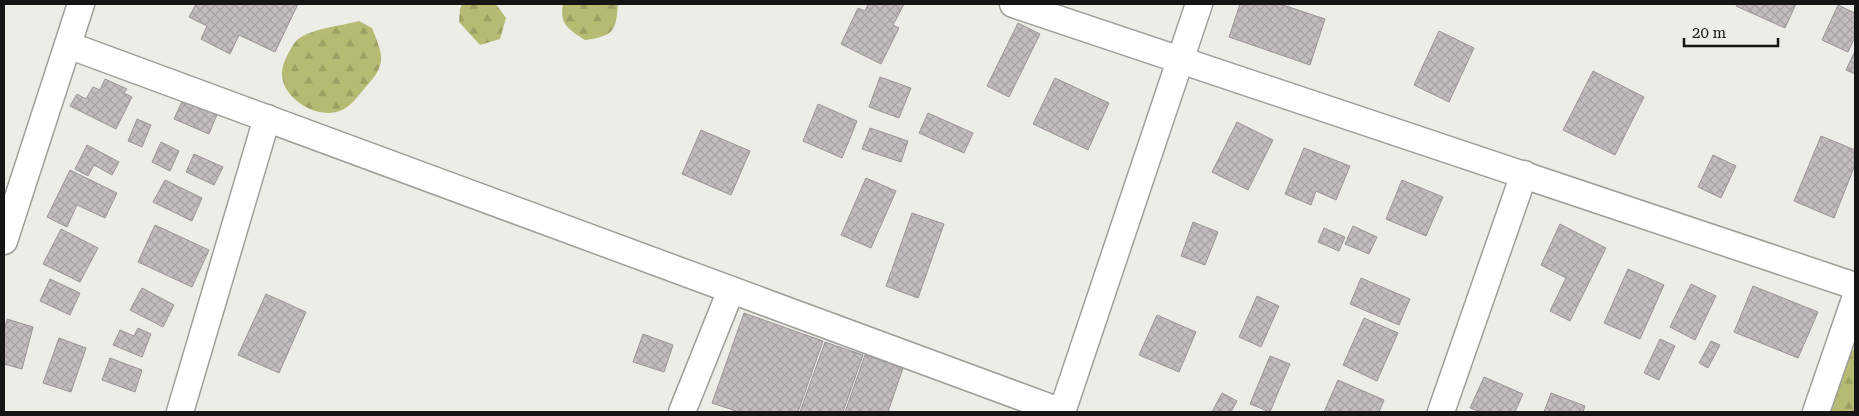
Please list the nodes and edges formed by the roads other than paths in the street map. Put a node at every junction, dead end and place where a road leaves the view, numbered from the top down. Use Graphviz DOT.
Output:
graph roads {
  1 [pos="81,4"];
  2 [pos="1013,4"];
  3 [pos="1199,4"];
  4 [pos="68,45"];
  5 [pos="1180,60"];
  6 [pos="267,118"];
  7 [pos="1524,174"];
  8 [pos="8,212"];
  9 [pos="4,241"];
  10 [pos="1855,286"];
  11 [pos="731,290"];
  12 [pos="1855,299"];
  13 [pos="180,412"];
  14 [pos="682,412"];
  15 [pos="1062,412"];
  16 [pos="1441,412"];
  17 [pos="1816,412"];
  1 -- 4 [label="street"];
  2 -- 5 [label="street"];
  3 -- 5 [label="street"];
  4 -- 6 [label="street"];
  4 -- 8 [label="street"];
  5 -- 7 [label="street"];
  5 -- 15 [label="street"];
  6 -- 11 [label="street"];
  6 -- 13 [label="street"];
  7 -- 10 [label="street"];
  7 -- 16 [label="street"];
  8 -- 9 [label="street"];
  11 -- 14 [label="street"];
  11 -- 15 [label="street"];
  12 -- 17 [label="street"];
}
